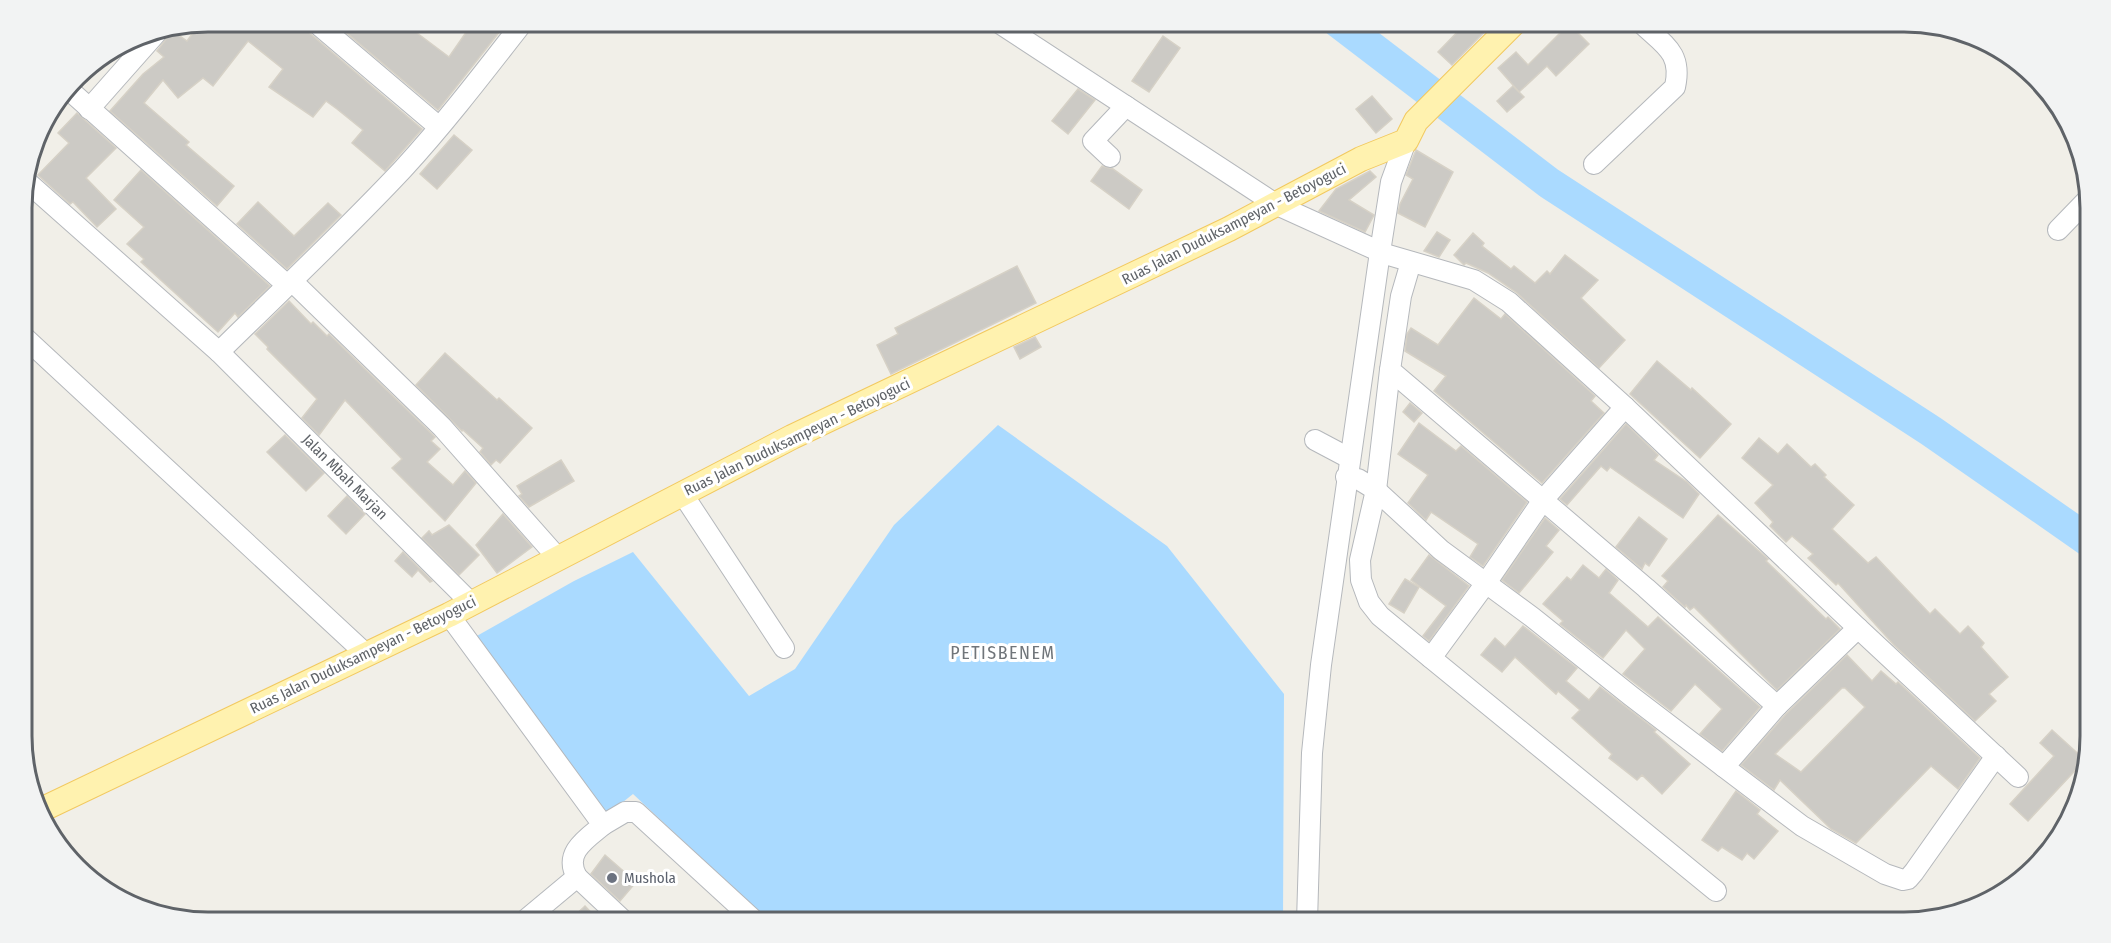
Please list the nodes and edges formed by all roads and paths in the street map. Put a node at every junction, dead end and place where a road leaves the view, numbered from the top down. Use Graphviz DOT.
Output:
graph roads {
  1 [pos="326,31"];
  2 [pos="516,31"];
  3 [pos="1011,31"];
  4 [pos="1506,31"];
  5 [pos="1649,31"];
  6 [pos="148,42"];
  7 [pos="73,94"];
  8 [pos="1126,106"];
  9 [pos="89,109"];
  10 [pos="439,127"];
  11 [pos="1411,131"];
  12 [pos="1110,157"];
  13 [pos="1594,164"];
  14 [pos="33,186"];
  15 [pos="1277,205"];
  16 [pos="2080,207"];
  17 [pos="2058,230"];
  18 [pos="1393,257"];
  19 [pos="289,283"];
  20 [pos="32,344"];
  21 [pos="219,352"];
  22 [pos="1390,370"];
  23 [pos="1625,406"];
  24 [pos="1315,440"];
  25 [pos="1359,478"];
  26 [pos="682,493"];
  27 [pos="1543,500"];
  28 [pos="557,557"];
  29 [pos="1486,584"];
  30 [pos="471,603"];
  31 [pos="449,615"];
  32 [pos="1858,628"];
  33 [pos="784,648"];
  34 [pos="366,654"];
  35 [pos="1431,658"];
  36 [pos="1777,706"];
  37 [pos="1996,756"];
  38 [pos="1724,767"];
  39 [pos="2018,777"];
  40 [pos="47,807"];
  41 [pos="603,825"];
  42 [pos="577,877"];
  43 [pos="1716,891"];
  44 [pos="1308,911"];
  45 [pos="535,912"];
  46 [pos="614,912"];
  47 [pos="745,912"];
  1 -- 10 [label="street"];
  2 -- 10 [label="street"];
  3 -- 8 [label="street"];
  4 -- 11 [label="main road, Ruas Jalan Duduksampeyan - Betoyoguci"];
  5 -- 13 [label="street"];
  6 -- 9 [label="street"];
  7 -- 9 [label="street"];
  8 -- 12 [label="street"];
  8 -- 15 [label="street"];
  9 -- 19 [label="street"];
  10 -- 19 [label="street"];
  11 -- 15 [label="main road, Ruas Jalan Duduksampeyan - Betoyoguci"];
  11 -- 18 [label="street"];
  14 -- 21 [label="street, Jalan Mbah Marjan"];
  15 -- 18 [label="street"];
  15 -- 26 [label="main road, Ruas Jalan Duduksampeyan - Betoyoguci"];
  16 -- 17 [label="street"];
  18 -- 22 [label="street"];
  18 -- 23 [label="street"];
  18 -- 25 [label="street"];
  19 -- 21 [label="street"];
  19 -- 28 [label="street"];
  20 -- 34 [label="street"];
  21 -- 30 [label="street, Jalan Mbah Marjan"];
  22 -- 25 [label="street"];
  22 -- 27 [label="street"];
  23 -- 27 [label="street"];
  23 -- 32 [label="street"];
  24 -- 25 [label="street"];
  25 -- 29 [label="street"];
  25 -- 35 [label="street"];
  25 -- 44 [label="street"];
  26 -- 28 [label="main road, Ruas Jalan Duduksampeyan - Betoyoguci"];
  26 -- 33 [label="street"];
  27 -- 29 [label="street"];
  27 -- 36 [label="street"];
  28 -- 30 [label="main road, Ruas Jalan Duduksampeyan - Betoyoguci"];
  29 -- 35 [label="street"];
  29 -- 38 [label="street"];
  30 -- 31 [label="main road, Ruas Jalan Duduksampeyan - Betoyoguci"];
  31 -- 34 [label="main road, Ruas Jalan Duduksampeyan - Betoyoguci"];
  31 -- 41 [label="street"];
  32 -- 36 [label="street"];
  32 -- 37 [label="street"];
  34 -- 40 [label="main road, Ruas Jalan Duduksampeyan - Betoyoguci"];
  35 -- 43 [label="street"];
  36 -- 38 [label="street"];
  37 -- 38 [label="street"];
  37 -- 39 [label="street"];
  41 -- 42 [label="street"];
  41 -- 47 [label="street"];
  42 -- 45 [label="street"];
  42 -- 46 [label="street"];
}
